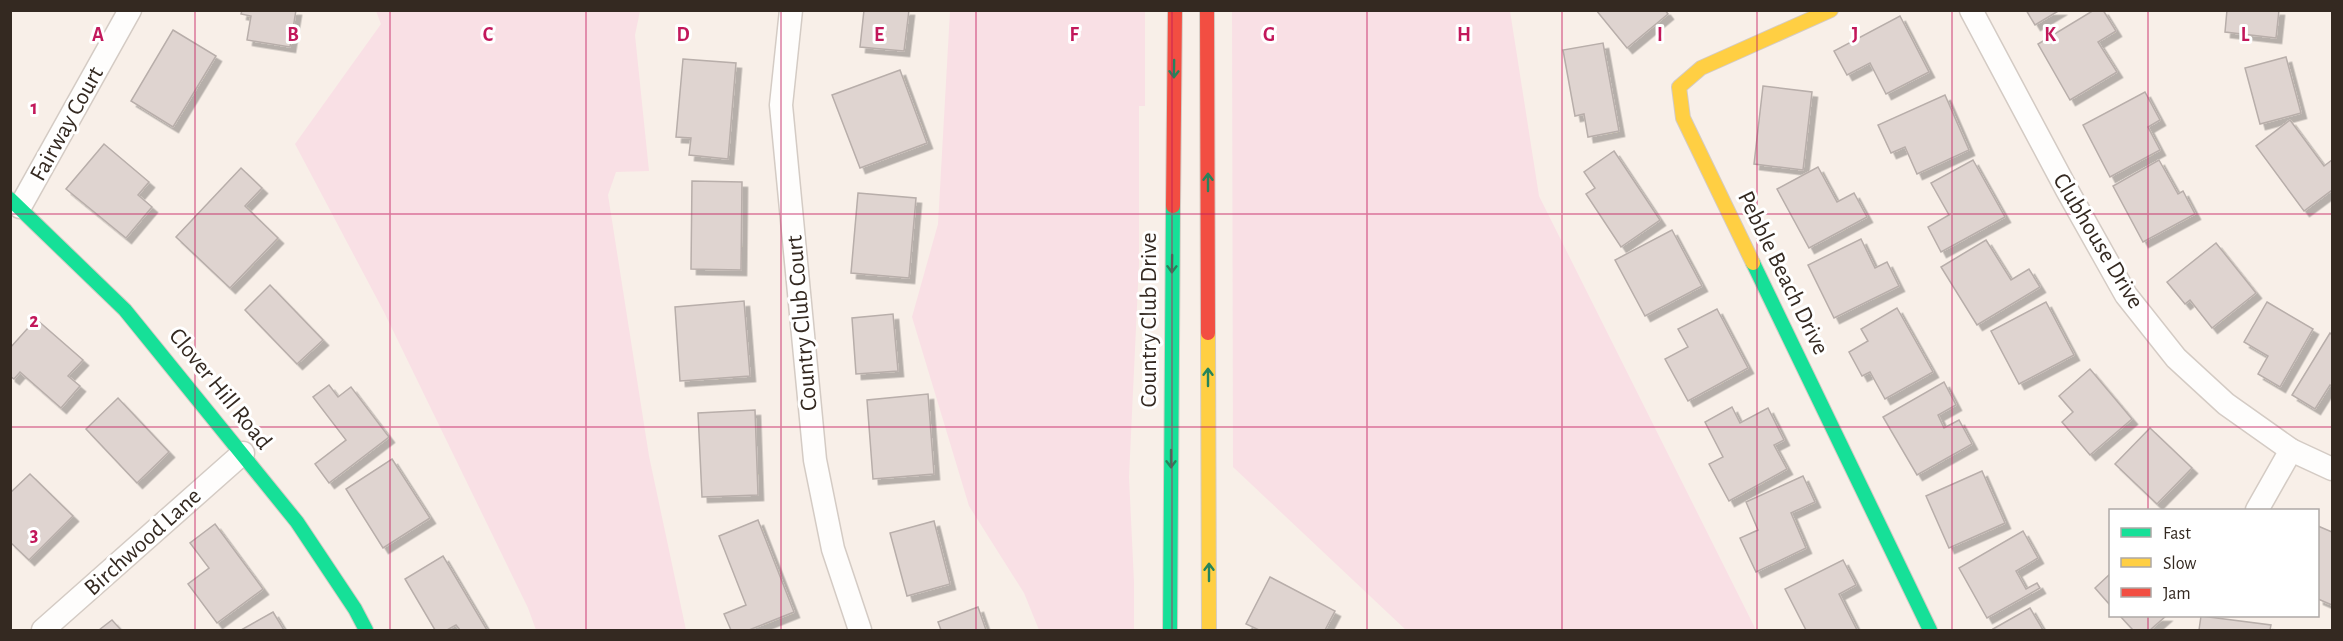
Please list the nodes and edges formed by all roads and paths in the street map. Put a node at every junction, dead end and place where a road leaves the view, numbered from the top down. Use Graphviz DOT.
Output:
graph roads {
  1 [pos="130,10"];
  2 [pos="791,10"];
  3 [pos="1175,10"];
  4 [pos="1207,10"];
  5 [pos="1831,10"];
  6 [pos="1971,10"];
  7 [pos="15,203"];
  8 [pos="2291,450"];
  9 [pos="243,453"];
  10 [pos="2332,469"];
  11 [pos="2258,509"];
  12 [pos="43,630"];
  13 [pos="366,630"];
  14 [pos="860,630"];
  15 [pos="1170,630"];
  16 [pos="1209,630"];
  17 [pos="1930,630"];
  1 -- 7 [label="street, Fairway Court"];
  2 -- 14 [label="street, Country Club Court"];
  3 -- 15 [label="street, Country Club Drive, one-way"];
  16 -- 4 [label="street, one-way"];
  5 -- 17 [label="street, Pebble Beach Drive"];
  6 -- 8 [label="street, Clubhouse Drive"];
  7 -- 9 [label="street, Clover Hill Road"];
  8 -- 10 [label="street, Clubhouse Drive"];
  8 -- 11 [label="street"];
  9 -- 12 [label="street, Birchwood Lane"];
  9 -- 13 [label="street, Clover Hill Road"];
}
